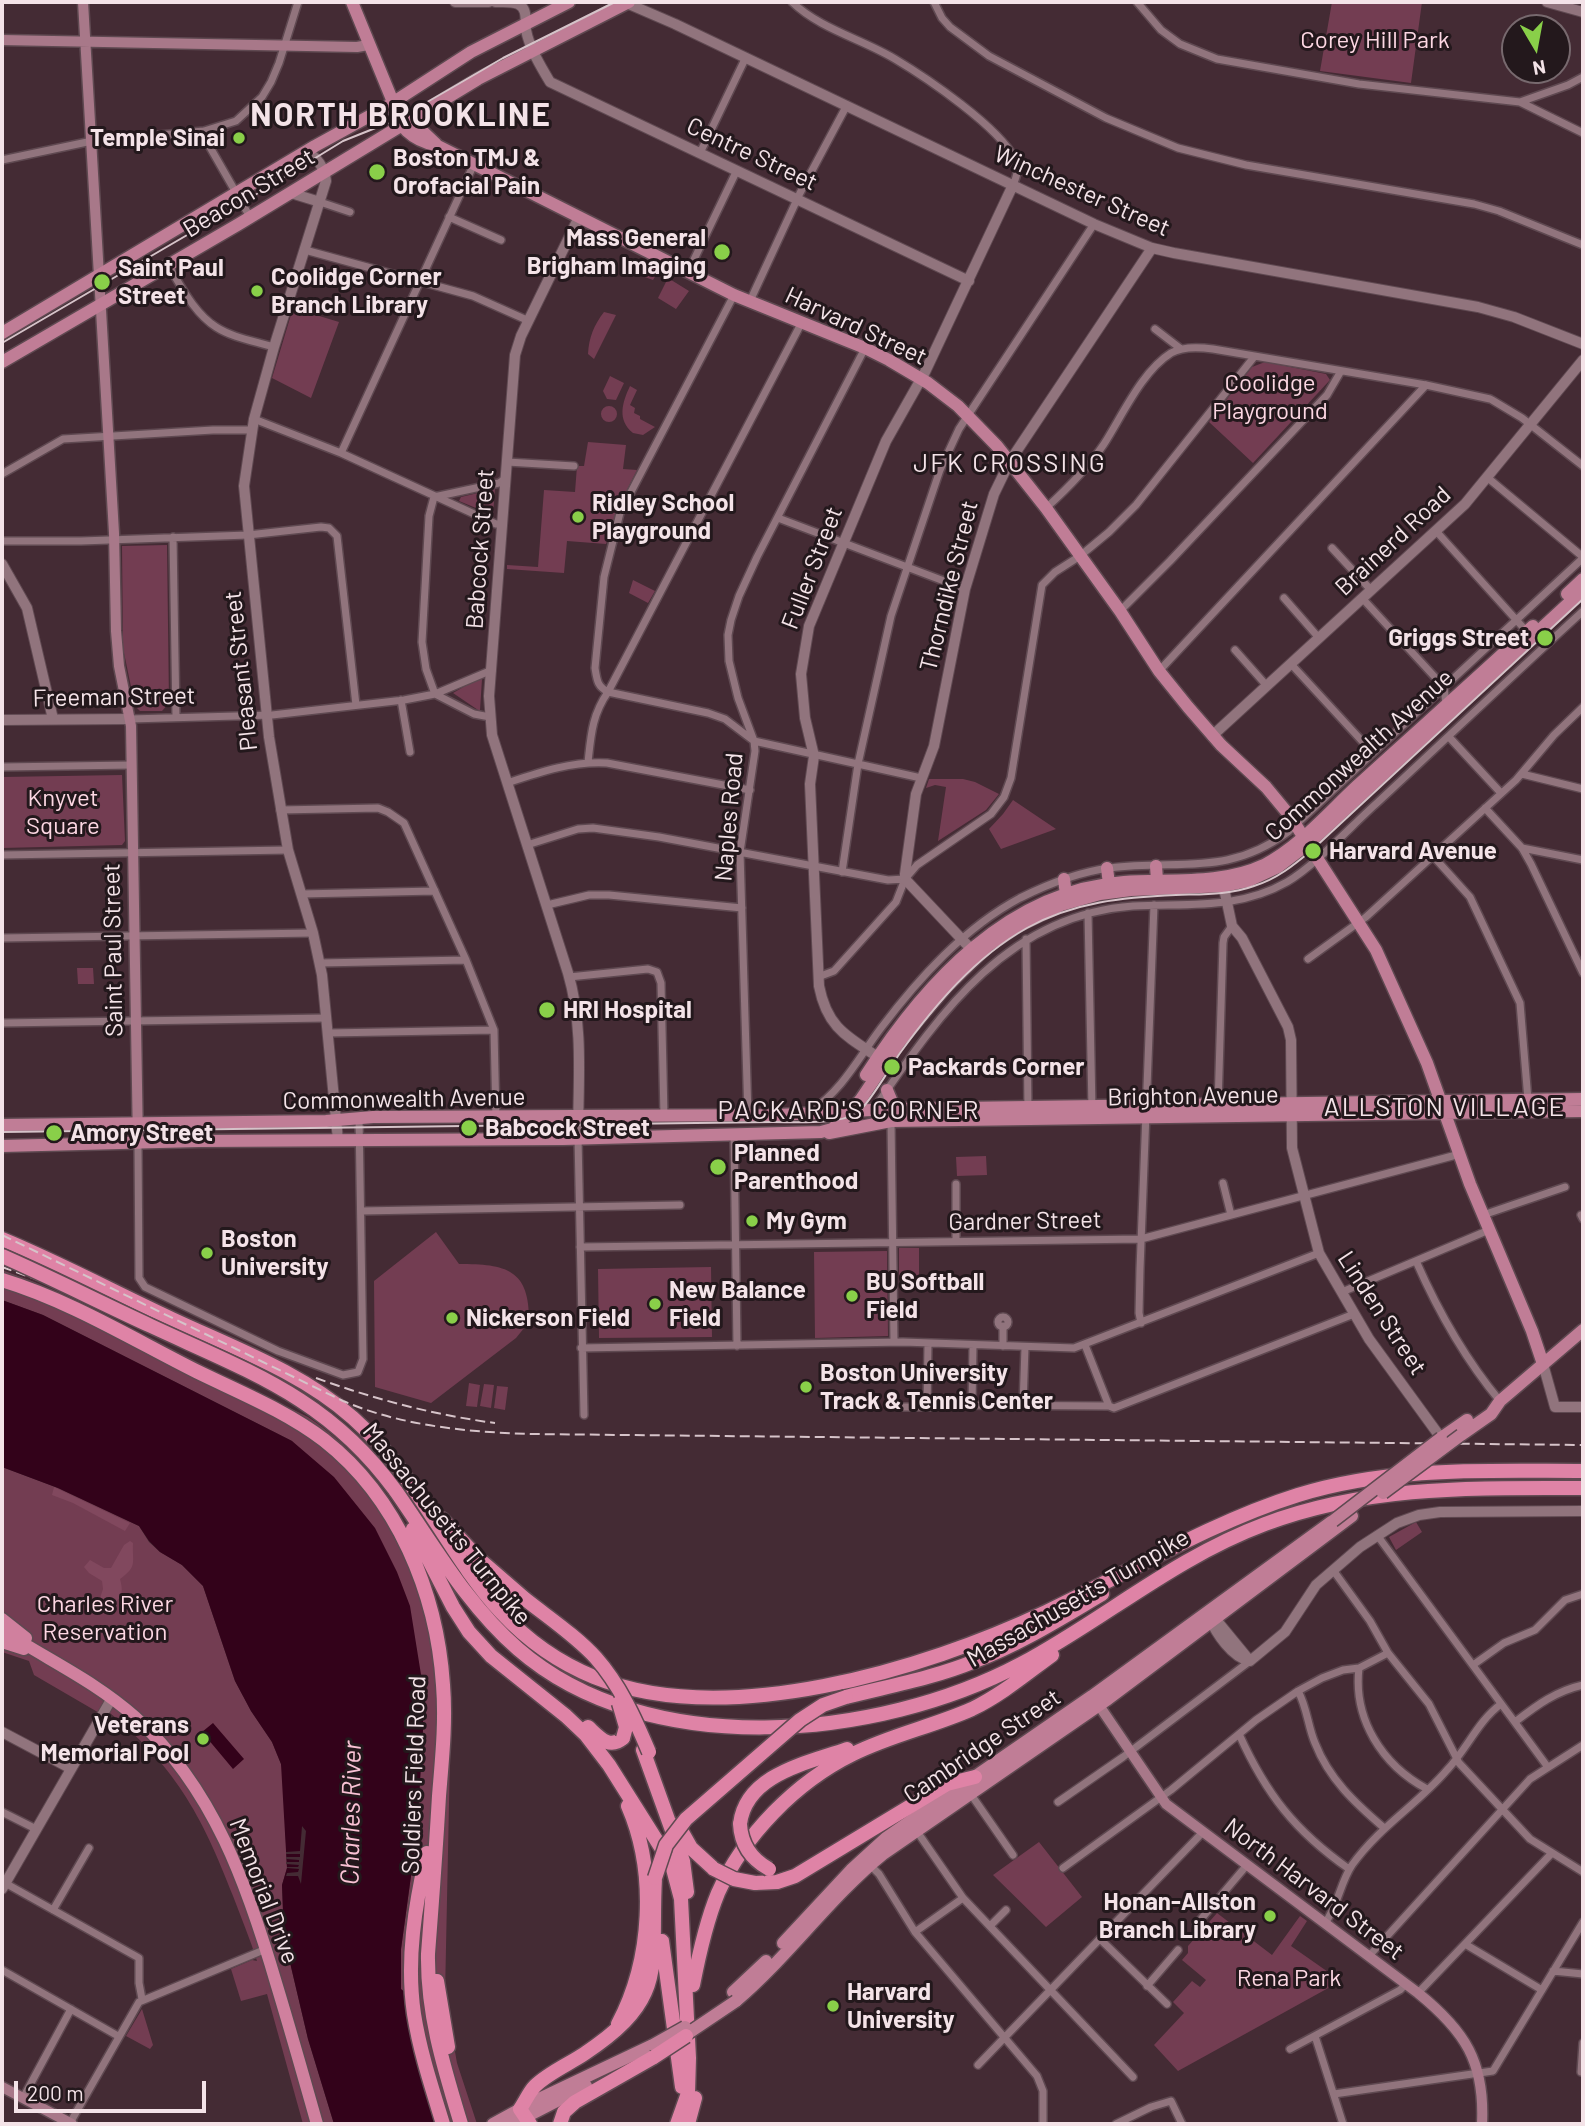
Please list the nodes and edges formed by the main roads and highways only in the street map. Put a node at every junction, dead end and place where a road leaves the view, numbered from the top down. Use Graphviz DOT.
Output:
graph roads {
  1 [pos="83,2"];
  2 [pos="352,2"];
  3 [pos="569,2"];
  4 [pos="627,2"];
  5 [pos="2,40"];
  6 [pos="86,42"];
  7 [pos="368,45"];
  8 [pos="393,102"];
  9 [pos="407,123"];
  10 [pos="100,273"];
  11 [pos="102,305"];
  12 [pos="2,333"];
  13 [pos="2,362"];
  14 [pos="1583,579"];
  15 [pos="1583,590"];
  16 [pos="1530,634"];
  17 [pos="1306,840"];
  18 [pos="1156,866"];
  19 [pos="1107,868"];
  20 [pos="1064,879"];
  21 [pos="1157,880"];
  22 [pos="1223,881"];
  23 [pos="1109,888"];
  24 [pos="1066,894"];
  25 [pos="887,1090"];
  26 [pos="1583,1099"];
  27 [pos="1444,1106"];
  28 [pos="1292,1109"];
  29 [pos="1583,1111"];
  30 [pos="848,1112"];
  31 [pos="1146,1112"];
  32 [pos="890,1115"];
  33 [pos="137,1124"];
  34 [pos="2,1125"];
  35 [pos="804,1132"];
  36 [pos="138,1144"];
  37 [pos="2,1146"];
  38 [pos="2,1239"];
  39 [pos="2,1256"];
  40 [pos="2,1280"];
  41 [pos="2,1289"];
  42 [pos="1582,1334"];
  43 [pos="1543,1364"];
  44 [pos="1500,1401"];
  45 [pos="1583,1471"];
  46 [pos="408,1482"];
  47 [pos="1583,1488"];
  48 [pos="395,1490"];
  49 [pos="1267,1505"];
  50 [pos="1169,1570"];
  51 [pos="525,1599"];
  52 [pos="491,1613"];
  53 [pos="1212,1618"];
  54 [pos="2,1619"];
  55 [pos="4,1635"];
  56 [pos="44,1655"];
  57 [pos="540,1696"];
  58 [pos="1095,1701"];
  59 [pos="908,1731"];
  60 [pos="646,1751"];
  61 [pos="601,1756"];
  62 [pos="975,1777"];
  63 [pos="427,1853"];
  64 [pos="866,1862"];
  65 [pos="808,1869"];
  66 [pos="432,1906"];
  67 [pos="656,1912"];
  68 [pos="693,1985"];
  69 [pos="734,1996"];
  70 [pos="610,2036"];
  71 [pos="686,2036"];
  72 [pos="653,2052"];
  73 [pos="2,2087"];
  74 [pos="522,2119"];
  75 [pos="682,2122"];
  76 [pos="70,2124"];
  77 [pos="317,2124"];
  78 [pos="443,2124"];
  79 [pos="453,2124"];
  80 [pos="461,2124"];
  81 [pos="471,2124"];
  82 [pos="493,2124"];
  83 [pos="559,2124"];
  84 [pos="1482,2124"];
  1 -- 6 [label="main road, Saint Paul Street"];
  2 -- 7 [label="main road, Harvard Street"];
  3 -- 8 [label="main road, Beacon Street"];
  4 -- 9 [label="main road, Beacon Street"];
  5 -- 6 [label="main road"];
  6 -- 7 [label="main road"];
  6 -- 10 [label="main road, Saint Paul Street"];
  7 -- 8 [label="main road, Harvard Street"];
  8 -- 9 [label="main road, Harvard Street"];
  8 -- 10 [label="main road, Beacon Street"];
  9 -- 11 [label="main road, Beacon Street"];
  9 -- 17 [label="main road, Harvard Street"];
  10 -- 11 [label="main road, Saint Paul Street"];
  10 -- 12 [label="main road, Beacon Street"];
  11 -- 13 [label="main road, Beacon Street"];
  11 -- 33 [label="main road, Saint Paul Street"];
  14 -- 16 [label="main road, Commonwealth Avenue"];
  15 -- 16 [label="main road, Commonwealth Avenue"];
  16 -- 17 [label="main road, Commonwealth Avenue"];
  16 -- 17 [label="main road, Commonwealth Avenue"];
  17 -- 22 [label="main road, Commonwealth Avenue"];
  17 -- 27 [label="main road"];
  18 -- 21 [label="main road"];
  19 -- 23 [label="main road"];
  20 -- 24 [label="main road"];
  21 -- 22 [label="main road, Commonwealth Avenue"];
  21 -- 23 [label="main road, Commonwealth Avenue"];
  22 -- 23 [label="main road, Commonwealth Avenue"];
  23 -- 24 [label="main road, Commonwealth Avenue"];
  23 -- 30 [label="main road, Commonwealth Avenue"];
  24 -- 30 [label="main road, Commonwealth Avenue"];
  25 -- 32 [label="main road"];
  26 -- 27 [label="main road, Brighton Avenue"];
  27 -- 28 [label="main road, Brighton Avenue"];
  27 -- 29 [label="main road, Brighton Avenue"];
  27 -- 43 [label="main road"];
  28 -- 31 [label="main road, Brighton Avenue"];
  28 -- 31 [label="main road, Brighton Avenue"];
  30 -- 32 [label="main road"];
  30 -- 32 [label="main road, Brighton Avenue"];
  30 -- 33 [label="main road, Commonwealth Avenue"];
  30 -- 35 [label="main road, Commonwealth Avenue"];
  31 -- 32 [label="main road, Brighton Avenue"];
  32 -- 35 [label="main road, Brighton Avenue"];
  33 -- 34 [label="main road, Commonwealth Avenue"];
  33 -- 36 [label="main road, Saint Paul Street"];
  35 -- 36 [label="main road, Commonwealth Avenue"];
  36 -- 37 [label="main road, Commonwealth Avenue"];
  38 -- 46 [label="highway, Massachusetts Turnpike"];
  39 -- 48 [label="highway, Massachusetts Turnpike, bridge"];
  40 -- 66 [label="highway, Soldiers Field Road"];
  41 -- 63 [label="highway, Soldiers Field Road"];
  42 -- 43 [label="main road, Cambridge Street"];
  43 -- 44 [label="main road, Cambridge Street"];
  44 -- 53 [label="main road, Cambridge Street, bridge"];
  44 -- 53 [label="main road, Cambridge Street, bridge"];
  45 -- 49 [label="highway, Massachusetts Turnpike"];
  46 -- 51 [label="highway"];
  46 -- 52 [label="highway, Massachusetts Turnpike"];
  47 -- 50 [label="highway, Massachusetts Turnpike"];
  48 -- 52 [label="highway, Massachusetts Turnpike"];
  48 -- 57 [label="highway"];
  49 -- 52 [label="highway, Massachusetts Turnpike"];
  49 -- 67 [label="highway, bridge"];
  50 -- 52 [label="highway, Massachusetts Turnpike"];
  50 -- 59 [label="highway"];
  51 -- 57 [label="highway, bridge"];
  51 -- 60 [label="highway, bridge"];
  53 -- 58 [label="main road, Cambridge Street"];
  54 -- 56 [label="highway"];
  55 -- 56 [label="highway"];
  56 -- 77 [label="highway, Memorial Drive"];
  57 -- 61 [label="highway"];
  58 -- 62 [label="main road, Cambridge Street"];
  58 -- 64 [label="main road, Cambridge Street"];
  58 -- 84 [label="main road, North Harvard Street"];
  59 -- 65 [label="highway, bridge"];
  59 -- 68 [label="highway"];
  60 -- 65 [label="highway, bridge"];
  60 -- 68 [label="highway"];
  61 -- 70 [label="highway"];
  61 -- 75 [label="highway"];
  62 -- 64 [label="main road, Cambridge Street"];
  62 -- 65 [label="highway"];
  63 -- 78 [label="highway"];
  63 -- 79 [label="highway, Soldiers Field Road"];
  64 -- 69 [label="main road, Cambridge Street"];
  66 -- 80 [label="highway, Soldiers Field Road"];
  66 -- 81 [label="highway"];
  67 -- 70 [label="highway"];
  67 -- 75 [label="highway"];
  68 -- 75 [label="highway"];
  69 -- 71 [label="main road, Cambridge Street, bridge"];
  69 -- 72 [label="main road, Cambridge Street, bridge"];
  70 -- 74 [label="highway"];
  71 -- 72 [label="highway, bridge"];
  72 -- 74 [label="main road, Cambridge Street"];
  72 -- 83 [label="highway"];
  73 -- 76 [label="main road"];
  74 -- 82 [label="main road, Cambridge Street"];
}
